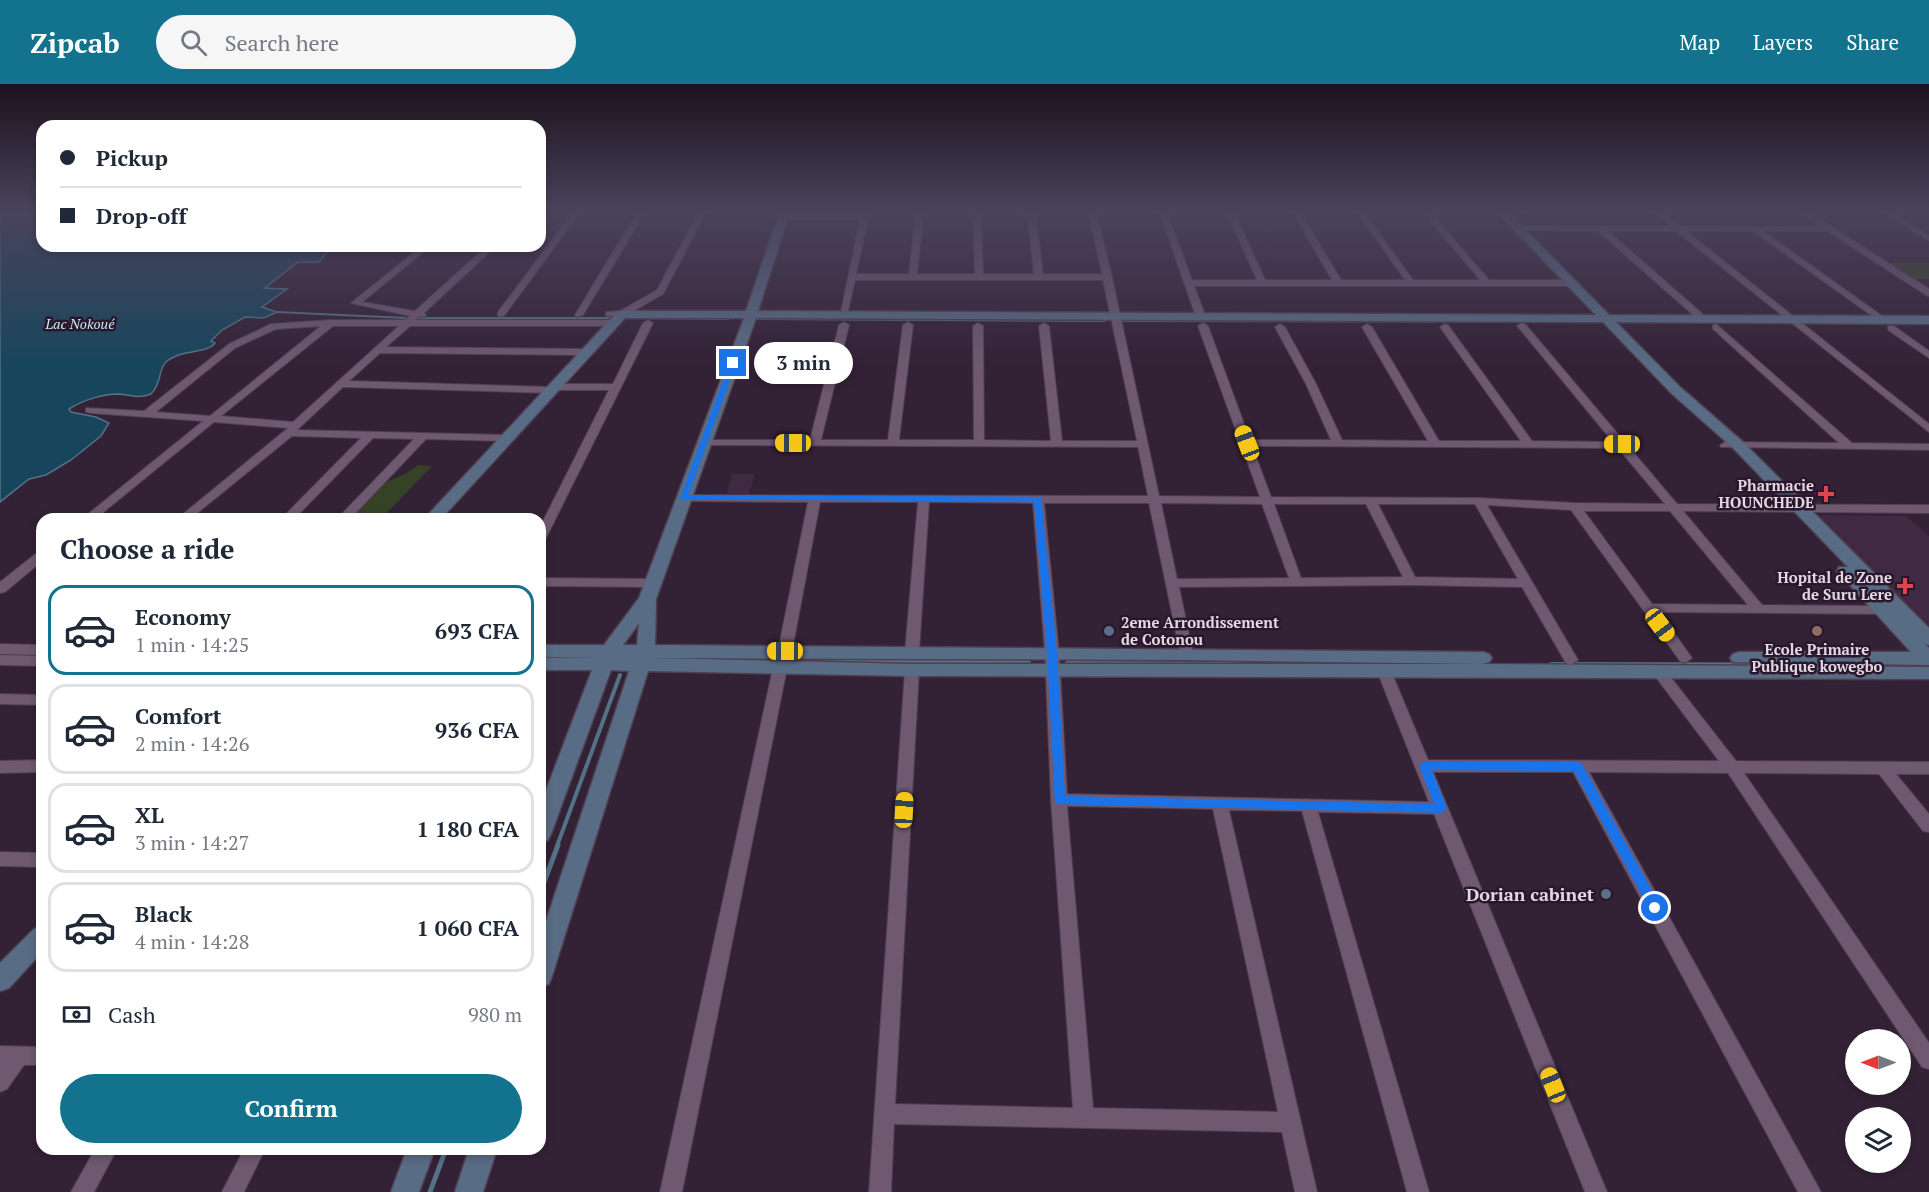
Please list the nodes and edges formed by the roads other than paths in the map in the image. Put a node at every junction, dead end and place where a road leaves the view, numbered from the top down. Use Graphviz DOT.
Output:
graph roads {
  1 [pos="406,263"];
  2 [pos="474,263"];
  3 [pos="539,263"];
  4 [pos="611,263"];
  5 [pos="676,263"];
  6 [pos="768,263"];
  7 [pos="856,263"];
  8 [pos="914,263"];
  9 [pos="979,263"];
  10 [pos="1037,263"];
  11 [pos="1104,263"];
  12 [pos="1182,263"];
  13 [pos="1253,263"];
  14 [pos="1326,263"];
  15 [pos="1396,263"];
  16 [pos="1470,263"];
  17 [pos="1554,263"];
  18 [pos="1639,263"];
  19 [pos="1722,263"];
  20 [pos="1801,263"];
  21 [pos="1881,263"];
  22 [pos="853,277"];
  23 [pos="912,277"];
  24 [pos="1039,277"];
  25 [pos="979,278"];
  26 [pos="1108,278"];
  27 [pos="1189,283"];
  28 [pos="1411,283"];
  29 [pos="1487,283"];
  30 [pos="1574,283"];
  31 [pos="1262,284"];
  32 [pos="1338,284"];
  33 [pos="1929,293"];
  34 [pos="501,314"];
  35 [pos="579,315"];
  36 [pos="412,319"];
  37 [pos="618,319"];
  38 [pos="1703,319"];
  39 [pos="1791,319"];
  40 [pos="749,320"];
  41 [pos="843,320"];
  42 [pos="1929,320"];
  43 [pos="1118,322"];
  44 [pos="1202,322"];
  45 [pos="331,323"];
  46 [pos="648,323"];
  47 [pos="1608,323"];
  48 [pos="1886,324"];
  49 [pos="908,325"];
  50 [pos="978,326"];
  51 [pos="1044,326"];
  52 [pos="1522,326"];
  53 [pos="1280,327"];
  54 [pos="1366,327"];
  55 [pos="1445,327"];
  56 [pos="1716,327"];
  57 [pos="1802,327"];
  58 [pos="1929,328"];
  59 [pos="378,350"];
  60 [pos="585,352"];
  61 [pos="1929,355"];
  62 [pos="340,384"];
  63 [pos="615,387"];
  64 [pos="551,389"];
  65 [pos="90,410"];
  66 [pos="146,414"];
  67 [pos="213,419"];
  68 [pos="292,428"];
  69 [pos="1929,429"];
  70 [pos="371,434"];
  71 [pos="423,436"];
  72 [pos="506,438"];
  73 [pos="704,442"];
  74 [pos="815,443"];
  75 [pos="893,443"];
  76 [pos="978,443"];
  77 [pos="1057,443"];
  78 [pos="1247,443"];
  79 [pos="1338,443"];
  80 [pos="1143,444"];
  81 [pos="1435,444"];
  82 [pos="1528,444"];
  83 [pos="1622,444"];
  84 [pos="1731,445"];
  85 [pos="1849,446"];
  86 [pos="1929,447"];
  87 [pos="683,498"];
  88 [pos="815,498"];
  89 [pos="924,498"];
  90 [pos="1038,499"];
  91 [pos="1154,500"];
  92 [pos="1268,500"];
  93 [pos="1370,500"];
  94 [pos="1479,501"];
  95 [pos="1575,507"];
  96 [pos="1929,508"];
  97 [pos="1676,509"];
  98 [pos="1793,509"];
  99 [pos="96,513"];
  100 [pos="190,513"];
  101 [pos="293,513"];
  102 [pos="350,513"];
  103 [pos="437,513"];
  104 [pos="546,523"];
  105 [pos="36,560"];
  106 [pos="1411,581"];
  107 [pos="546,582"];
  108 [pos="1172,583"];
  109 [pos="1297,583"];
  110 [pos="1525,583"];
  111 [pos="0,589"];
  112 [pos="650,591"];
  113 [pos="1757,607"];
  114 [pos="1647,608"];
  115 [pos="1882,610"];
  116 [pos="1929,639"];
  117 [pos="0,649"];
  118 [pos="546,652"];
  119 [pos="31,654"];
  120 [pos="1186,654"];
  121 [pos="606,657"];
  122 [pos="643,658"];
  123 [pos="1684,658"];
  124 [pos="783,659"];
  125 [pos="0,660"];
  126 [pos="1571,660"];
  127 [pos="912,661"];
  128 [pos="1053,661"];
  129 [pos="1929,662"];
  130 [pos="546,663"];
  131 [pos="1658,669"];
  132 [pos="1384,671"];
  133 [pos="0,699"];
  134 [pos="36,700"];
  135 [pos="36,766"];
  136 [pos="1424,766"];
  137 [pos="1578,766"];
  138 [pos="0,767"];
  139 [pos="1731,767"];
  140 [pos="1881,767"];
  141 [pos="1929,768"];
  142 [pos="1059,800"];
  143 [pos="1220,804"];
  144 [pos="1308,806"];
  145 [pos="1442,808"];
  146 [pos="546,818"];
  147 [pos="1929,826"];
  148 [pos="0,860"];
  149 [pos="36,860"];
  150 [pos="36,942"];
  151 [pos="546,957"];
  152 [pos="5,971"];
  153 [pos="9,1055"];
  154 [pos="36,1056"];
  155 [pos="1929,1060"];
  156 [pos="0,1082"];
  157 [pos="886,1114"];
  158 [pos="1084,1118"];
  159 [pos="1292,1122"];
  160 [pos="104,1155"];
  161 [pos="252,1155"];
  162 [pos="419,1155"];
  163 [pos="481,1155"];
  164 [pos="82,1192"];
  165 [pos="233,1192"];
  166 [pos="405,1192"];
  167 [pos="469,1192"];
  168 [pos="671,1192"];
  169 [pos="880,1192"];
  170 [pos="1306,1192"];
  171 [pos="1418,1192"];
  172 [pos="1596,1192"];
  173 [pos="1810,1192"];
  1 -- 36 [label="street"];
  2 -- 36 [label="street"];
  3 -- 34 [label="street"];
  4 -- 35 [label="street"];
  5 -- 37 [label="street"];
  6 -- 40 [label="street"];
  7 -- 22 [label="street"];
  8 -- 23 [label="street"];
  9 -- 25 [label="street"];
  10 -- 24 [label="street"];
  11 -- 26 [label="street"];
  12 -- 27 [label="street"];
  13 -- 31 [label="street"];
  14 -- 32 [label="street"];
  15 -- 28 [label="street"];
  16 -- 29 [label="street"];
  17 -- 30 [label="street"];
  18 -- 38 [label="street"];
  19 -- 39 [label="street"];
  20 -- 48 [label="street"];
  21 -- 33 [label="street"];
  22 -- 23 [label="street"];
  22 -- 41 [label="street"];
  23 -- 25 [label="street"];
  24 -- 25 [label="street"];
  24 -- 26 [label="street"];
  26 -- 43 [label="street"];
  27 -- 31 [label="street"];
  27 -- 44 [label="street"];
  28 -- 29 [label="street"];
  28 -- 32 [label="street"];
  29 -- 30 [label="street"];
  30 -- 47 [label="street"];
  31 -- 32 [label="street"];
  34 -- 35 [label="street"];
  34 -- 36 [label="street"];
  35 -- 37 [label="street"];
  36 -- 37 [label="street"];
  36 -- 45 [label="street"];
  36 -- 59 [label="street"];
  37 -- 40 [label="street"];
  37 -- 46 [label="street"];
  37 -- 60 [label="street"];
  38 -- 39 [label="street"];
  38 -- 47 [label="street"];
  39 -- 48 [label="street"];
  39 -- 57 [label="street"];
  40 -- 41 [label="street"];
  40 -- 46 [label="street"];
  40 -- 73 [label="street"];
  41 -- 43 [label="street"];
  41 -- 49 [label="street"];
  41 -- 74 [label="street"];
  42 -- 48 [label="street"];
  43 -- 44 [label="street"];
  43 -- 51 [label="street"];
  43 -- 80 [label="street"];
  44 -- 47 [label="street"];
  44 -- 53 [label="street"];
  44 -- 78 [label="street"];
  45 -- 66 [label="street"];
  45 -- 67 [label="street"];
  46 -- 63 [label="street"];
  47 -- 52 [label="street"];
  47 -- 56 [label="street"];
  47 -- 84 [label="street"];
  48 -- 57 [label="street"];
  48 -- 58 [label="street"];
  48 -- 61 [label="street"];
  49 -- 50 [label="street"];
  49 -- 75 [label="street"];
  50 -- 51 [label="street"];
  50 -- 76 [label="street"];
  51 -- 77 [label="street"];
  52 -- 55 [label="street"];
  52 -- 83 [label="street"];
  53 -- 54 [label="street"];
  53 -- 79 [label="street"];
  54 -- 55 [label="street"];
  54 -- 81 [label="street"];
  55 -- 82 [label="street"];
  56 -- 57 [label="street"];
  56 -- 85 [label="street"];
  57 -- 69 [label="street"];
  59 -- 60 [label="street"];
  59 -- 62 [label="street"];
  60 -- 64 [label="street"];
  62 -- 64 [label="street"];
  62 -- 68 [label="street"];
  63 -- 64 [label="street"];
  63 -- 104 [label="street"];
  64 -- 72 [label="street"];
  65 -- 66 [label="street"];
  66 -- 67 [label="street"];
  67 -- 68 [label="street"];
  67 -- 99 [label="street"];
  68 -- 70 [label="street"];
  68 -- 100 [label="street"];
  70 -- 71 [label="street"];
  70 -- 101 [label="street"];
  71 -- 72 [label="street"];
  71 -- 102 [label="street"];
  72 -- 103 [label="street"];
  73 -- 74 [label="street"];
  73 -- 87 [label="street"];
  74 -- 75 [label="street"];
  75 -- 76 [label="street"];
  76 -- 77 [label="street"];
  77 -- 80 [label="street"];
  78 -- 79 [label="street"];
  78 -- 92 [label="street"];
  79 -- 81 [label="street"];
  80 -- 91 [label="street"];
  81 -- 82 [label="street"];
  82 -- 83 [label="street"];
  83 -- 97 [label="street"];
  84 -- 85 [label="street"];
  84 -- 98 [label="street"];
  85 -- 86 [label="street"];
  87 -- 88 [label="street"];
  87 -- 112 [label="street"];
  88 -- 89 [label="street"];
  88 -- 124 [label="street"];
  89 -- 90 [label="street"];
  89 -- 127 [label="street"];
  90 -- 91 [label="street"];
  90 -- 128 [label="street"];
  91 -- 92 [label="street"];
  91 -- 108 [label="street"];
  92 -- 93 [label="street"];
  92 -- 109 [label="street"];
  93 -- 94 [label="street"];
  93 -- 106 [label="street"];
  94 -- 95 [label="street"];
  94 -- 110 [label="street"];
  95 -- 97 [label="street"];
  95 -- 114 [label="street"];
  96 -- 98 [label="street"];
  97 -- 98 [label="street"];
  97 -- 113 [label="street"];
  98 -- 115 [label="street"];
  98 -- 116 [label="street"];
  105 -- 111 [label="street"];
  106 -- 109 [label="street"];
  106 -- 110 [label="street"];
  107 -- 112 [label="street"];
  108 -- 109 [label="street"];
  108 -- 120 [label="street"];
  110 -- 126 [label="street"];
  112 -- 121 [label="street"];
  112 -- 122 [label="street"];
  113 -- 114 [label="street"];
  113 -- 115 [label="street"];
  114 -- 123 [label="street"];
  115 -- 129 [label="street"];
  117 -- 119 [label="street"];
  118 -- 121 [label="street"];
  119 -- 125 [label="street"];
  120 -- 126 [label="street"];
  120 -- 128 [label="street"];
  121 -- 122 [label="street"];
  121 -- 130 [label="street"];
  121 -- 146 [label="street"];
  122 -- 124 [label="street"];
  122 -- 151 [label="street"];
  123 -- 126 [label="street"];
  123 -- 129 [label="street"];
  124 -- 127 [label="street"];
  124 -- 168 [label="street"];
  127 -- 128 [label="street"];
  127 -- 157 [label="street"];
  128 -- 132 [label="street"];
  128 -- 142 [label="street"];
  129 -- 131 [label="street"];
  131 -- 132 [label="street"];
  131 -- 139 [label="street"];
  132 -- 136 [label="street"];
  133 -- 134 [label="street"];
  135 -- 138 [label="street"];
  136 -- 137 [label="street"];
  136 -- 145 [label="street"];
  137 -- 139 [label="street"];
  137 -- 173 [label="street"];
  139 -- 140 [label="street"];
  139 -- 155 [label="street"];
  140 -- 141 [label="street"];
  140 -- 147 [label="street"];
  142 -- 143 [label="street"];
  142 -- 158 [label="street"];
  143 -- 144 [label="street"];
  143 -- 159 [label="street"];
  144 -- 145 [label="street"];
  144 -- 171 [label="street"];
  145 -- 172 [label="street"];
  148 -- 149 [label="street"];
  150 -- 152 [label="street"];
  153 -- 154 [label="street"];
  153 -- 156 [label="street"];
  157 -- 158 [label="street"];
  157 -- 169 [label="street"];
  158 -- 159 [label="street"];
  159 -- 170 [label="street"];
  160 -- 164 [label="street"];
  161 -- 165 [label="street"];
  162 -- 166 [label="street"];
  163 -- 167 [label="street"];
}
